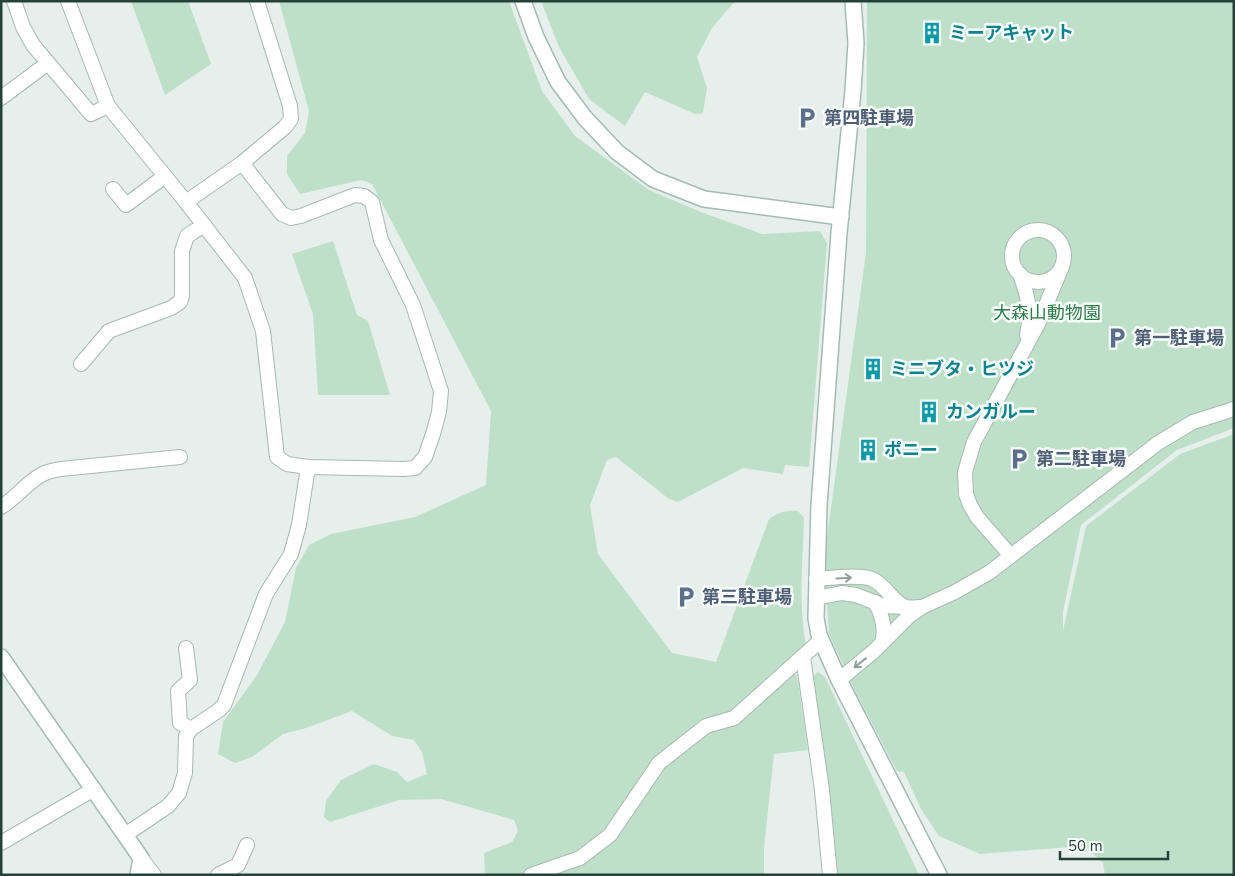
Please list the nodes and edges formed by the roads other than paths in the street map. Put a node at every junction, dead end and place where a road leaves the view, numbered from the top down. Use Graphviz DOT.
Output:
graph roads {
  1 [pos="14,1"];
  2 [pos="68,1"];
  3 [pos="257,1"];
  4 [pos="523,1"];
  5 [pos="854,1"];
  6 [pos="48,62"];
  7 [pos="1,98"];
  8 [pos="108,106"];
  9 [pos="242,163"];
  10 [pos="165,176"];
  11 [pos="113,189"];
  12 [pos="186,202"];
  13 [pos="841,217"];
  14 [pos="204,225"];
  15 [pos="1061,269"];
  16 [pos="1020,274"];
  17 [pos="1025,345"];
  18 [pos="81,364"];
  19 [pos="1234,408"];
  20 [pos="180,458"];
  21 [pos="308,466"];
  22 [pos="1,507"];
  23 [pos="1011,556"];
  24 [pos="816,579"];
  25 [pos="816,598"];
  26 [pos="875,602"];
  27 [pos="906,607"];
  28 [pos="922,607"];
  29 [pos="821,640"];
  30 [pos="882,643"];
  31 [pos="186,648"];
  32 [pos="1,657"];
  33 [pos="802,657"];
  34 [pos="839,680"];
  35 [pos="191,728"];
  36 [pos="94,790"];
  37 [pos="125,835"];
  38 [pos="1,843"];
  39 [pos="247,845"];
  40 [pos="141,858"];
  41 [pos="138,875"];
  42 [pos="154,875"];
  43 [pos="218,875"];
  44 [pos="531,875"];
  45 [pos="830,875"];
  46 [pos="939,875"];
  1 -- 6 [label="street"];
  2 -- 8 [label="street"];
  3 -- 9 [label="street"];
  4 -- 13 [label="street"];
  5 -- 13 [label="street"];
  6 -- 7 [label="street"];
  6 -- 8 [label="street"];
  8 -- 10 [label="street"];
  9 -- 12 [label="street"];
  9 -- 21 [label="street"];
  10 -- 11 [label="street"];
  10 -- 12 [label="street"];
  12 -- 14 [label="street"];
  13 -- 24 [label="street"];
  14 -- 18 [label="street"];
  14 -- 21 [label="street"];
  15 -- 16 [label="street"];
  15 -- 16 [label="street"];
  15 -- 17 [label="street"];
  16 -- 17 [label="street"];
  17 -- 23 [label="street"];
  19 -- 23 [label="street"];
  20 -- 22 [label="street"];
  21 -- 35 [label="street"];
  23 -- 28 [label="street"];
  24 -- 25 [label="street"];
  24 -- 27 [label="street, one-way"];
  25 -- 26 [label="street"];
  25 -- 29 [label="street"];
  26 -- 27 [label="street"];
  26 -- 30 [label="street"];
  27 -- 28 [label="street"];
  28 -- 30 [label="street"];
  29 -- 33 [label="street"];
  29 -- 34 [label="street"];
  30 -- 34 [label="street, one-way"];
  31 -- 35 [label="street"];
  32 -- 36 [label="street"];
  33 -- 44 [label="street"];
  33 -- 45 [label="street"];
  34 -- 46 [label="street"];
  35 -- 37 [label="street"];
  36 -- 37 [label="street"];
  36 -- 38 [label="street"];
  37 -- 40 [label="street"];
  39 -- 43 [label="street"];
  40 -- 41 [label="street"];
  40 -- 42 [label="street"];
}
